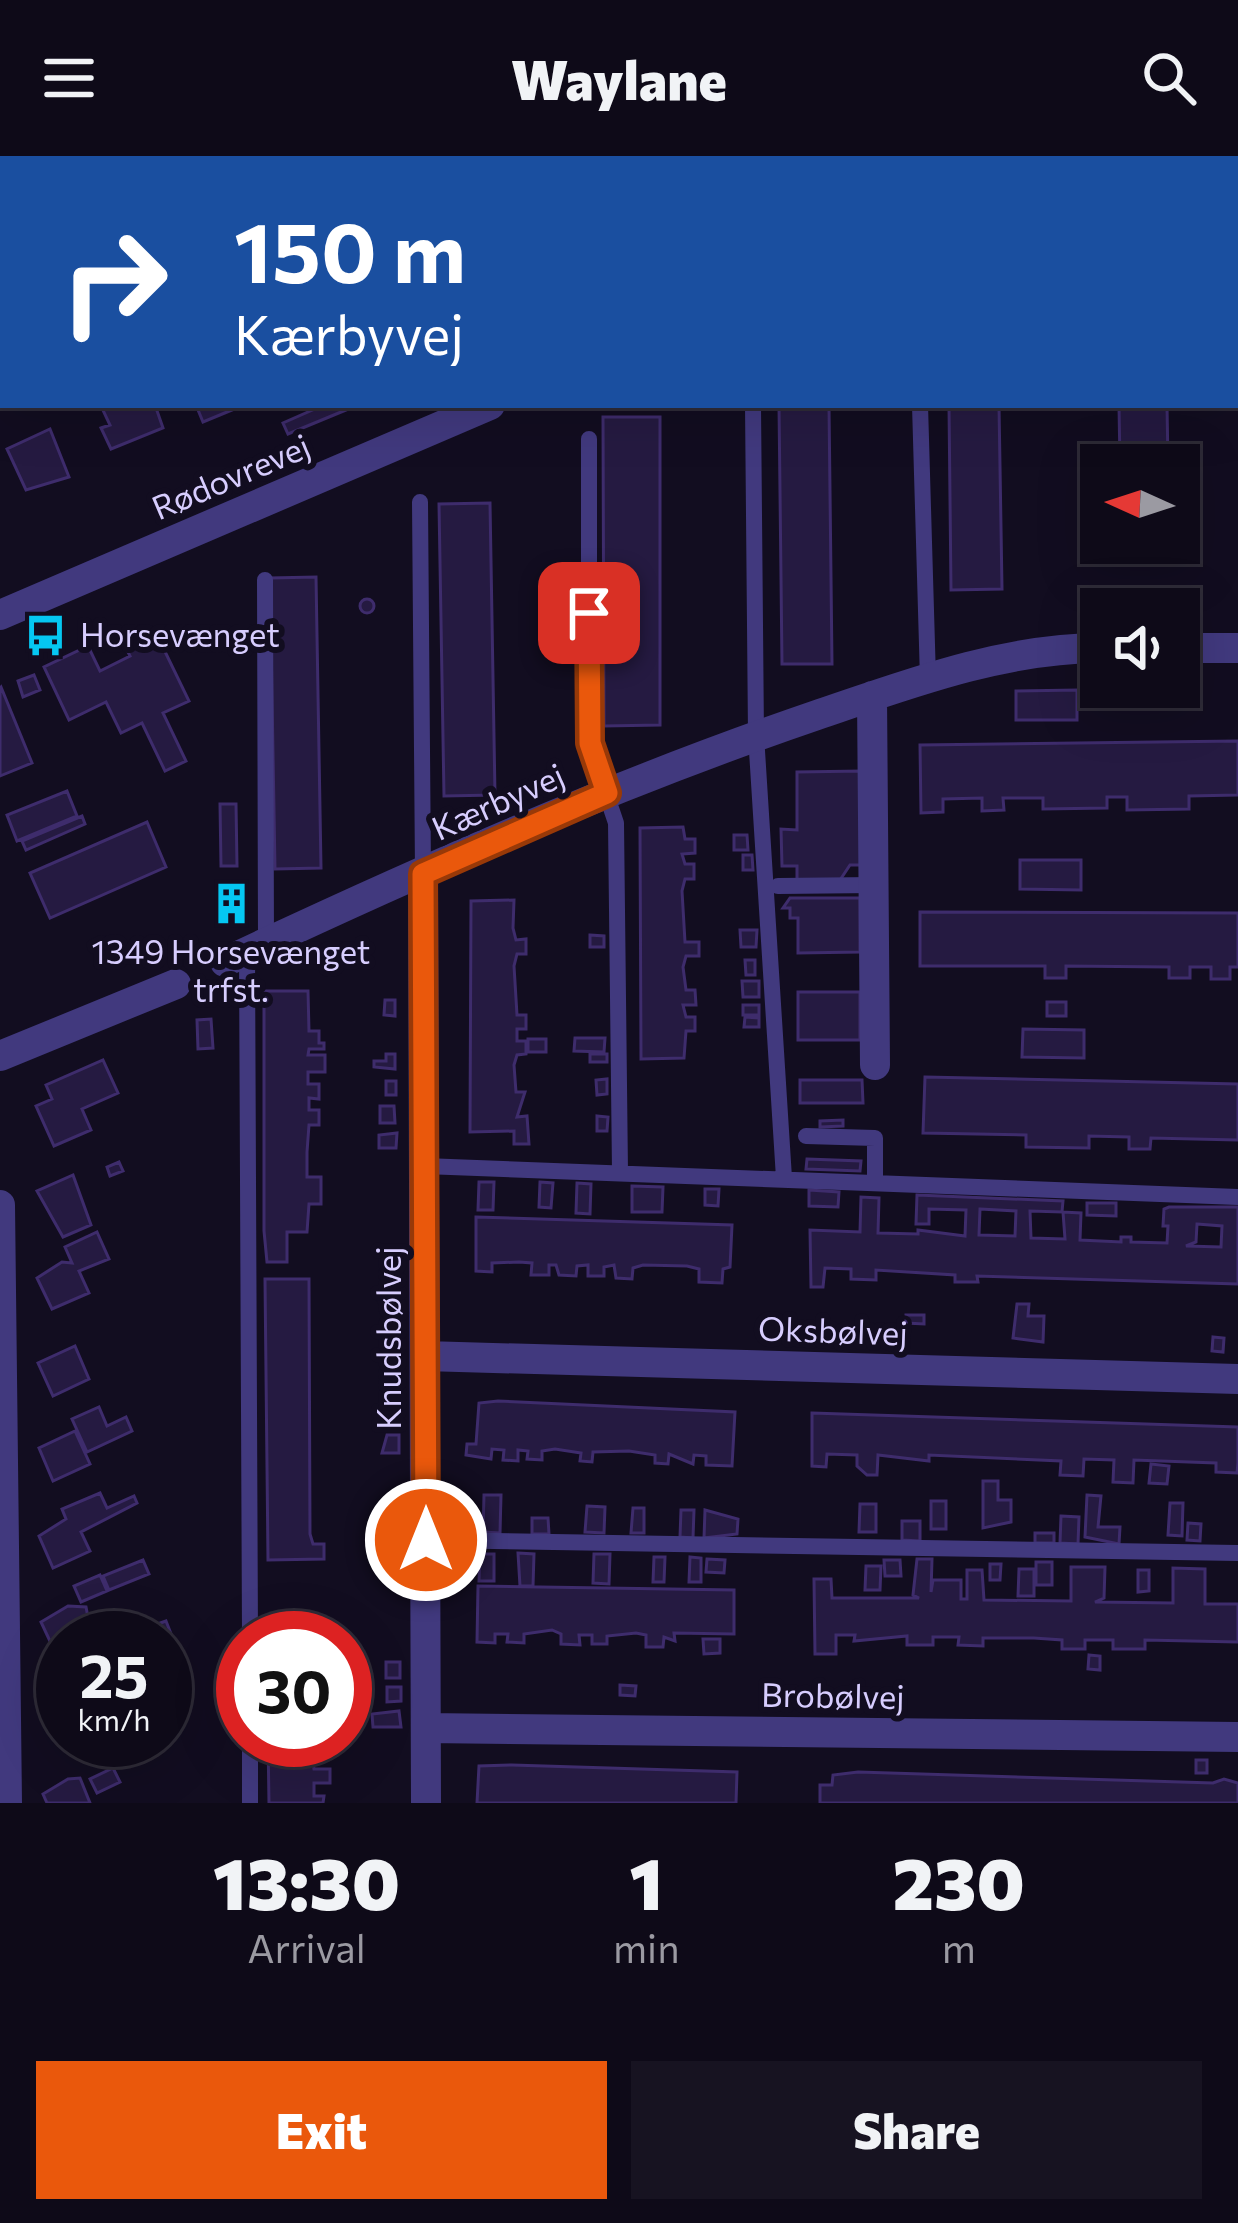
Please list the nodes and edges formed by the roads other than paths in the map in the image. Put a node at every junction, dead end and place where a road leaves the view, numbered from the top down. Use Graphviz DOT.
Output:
graph roads {
  1 [pos="483,408"];
  2 [pos="753,408"];
  3 [pos="920,408"];
  4 [pos="589,439"];
  5 [pos="420,502"];
  6 [pos="265,580"];
  7 [pos="0,615"];
  8 [pos="1238,647"];
  9 [pos="1200,648"];
  10 [pos="1080,650"];
  11 [pos="928,679"];
  12 [pos="872,696"];
  13 [pos="756,735"];
  14 [pos="607,793"];
  15 [pos="423,874"];
  16 [pos="875,885"];
  17 [pos="778,886"];
  18 [pos="246,952"];
  19 [pos="176,984"];
  20 [pos="0,1056"];
  21 [pos="875,1065"];
  22 [pos="806,1136"];
  23 [pos="424,1166"];
  24 [pos="620,1172"];
  25 [pos="784,1178"];
  26 [pos="875,1182"];
  27 [pos="1238,1197"];
  28 [pos="0,1205"];
  29 [pos="425,1356"];
  30 [pos="1238,1378"];
  31 [pos="426,1540"];
  32 [pos="1238,1553"];
  33 [pos="250,1611"];
  34 [pos="426,1728"];
  35 [pos="1238,1737"];
  36 [pos="250,1767"];
  37 [pos="8,1803"];
  38 [pos="250,1803"];
  39 [pos="426,1803"];
  1 -- 7 [label="street, Rødovrevej"];
  2 -- 13 [label="lane"];
  3 -- 11 [label="lane"];
  4 -- 14 [label="lane"];
  5 -- 15 [label="lane"];
  6 -- 18 [label="lane"];
  8 -- 9 [label="street"];
  10 -- 11 [label="street, Kærbyvej"];
  11 -- 12 [label="street, Kærbyvej"];
  12 -- 13 [label="street, Kærbyvej"];
  12 -- 16 [label="street"];
  13 -- 14 [label="street, Kærbyvej"];
  13 -- 25 [label="lane"];
  14 -- 15 [label="street, Kærbyvej"];
  14 -- 24 [label="lane"];
  15 -- 18 [label="street, Kærbyvej"];
  15 -- 23 [label="street, Knudsbølvej"];
  16 -- 17 [label="lane"];
  16 -- 21 [label="street"];
  18 -- 33 [label="lane"];
  19 -- 20 [label="street"];
  22 -- 26 [label="lane"];
  23 -- 24 [label="lane"];
  23 -- 29 [label="street, Knudsbølvej"];
  24 -- 25 [label="lane"];
  25 -- 26 [label="lane"];
  26 -- 27 [label="lane"];
  28 -- 37 [label="street"];
  29 -- 30 [label="street, Oksbølvej"];
  29 -- 31 [label="street, Knudsbølvej"];
  31 -- 32 [label="lane"];
  31 -- 34 [label="street, Knudsbølvej"];
  34 -- 35 [label="street, Brobølvej"];
  34 -- 39 [label="street, Knudsbølvej"];
  36 -- 38 [label="lane"];
}
